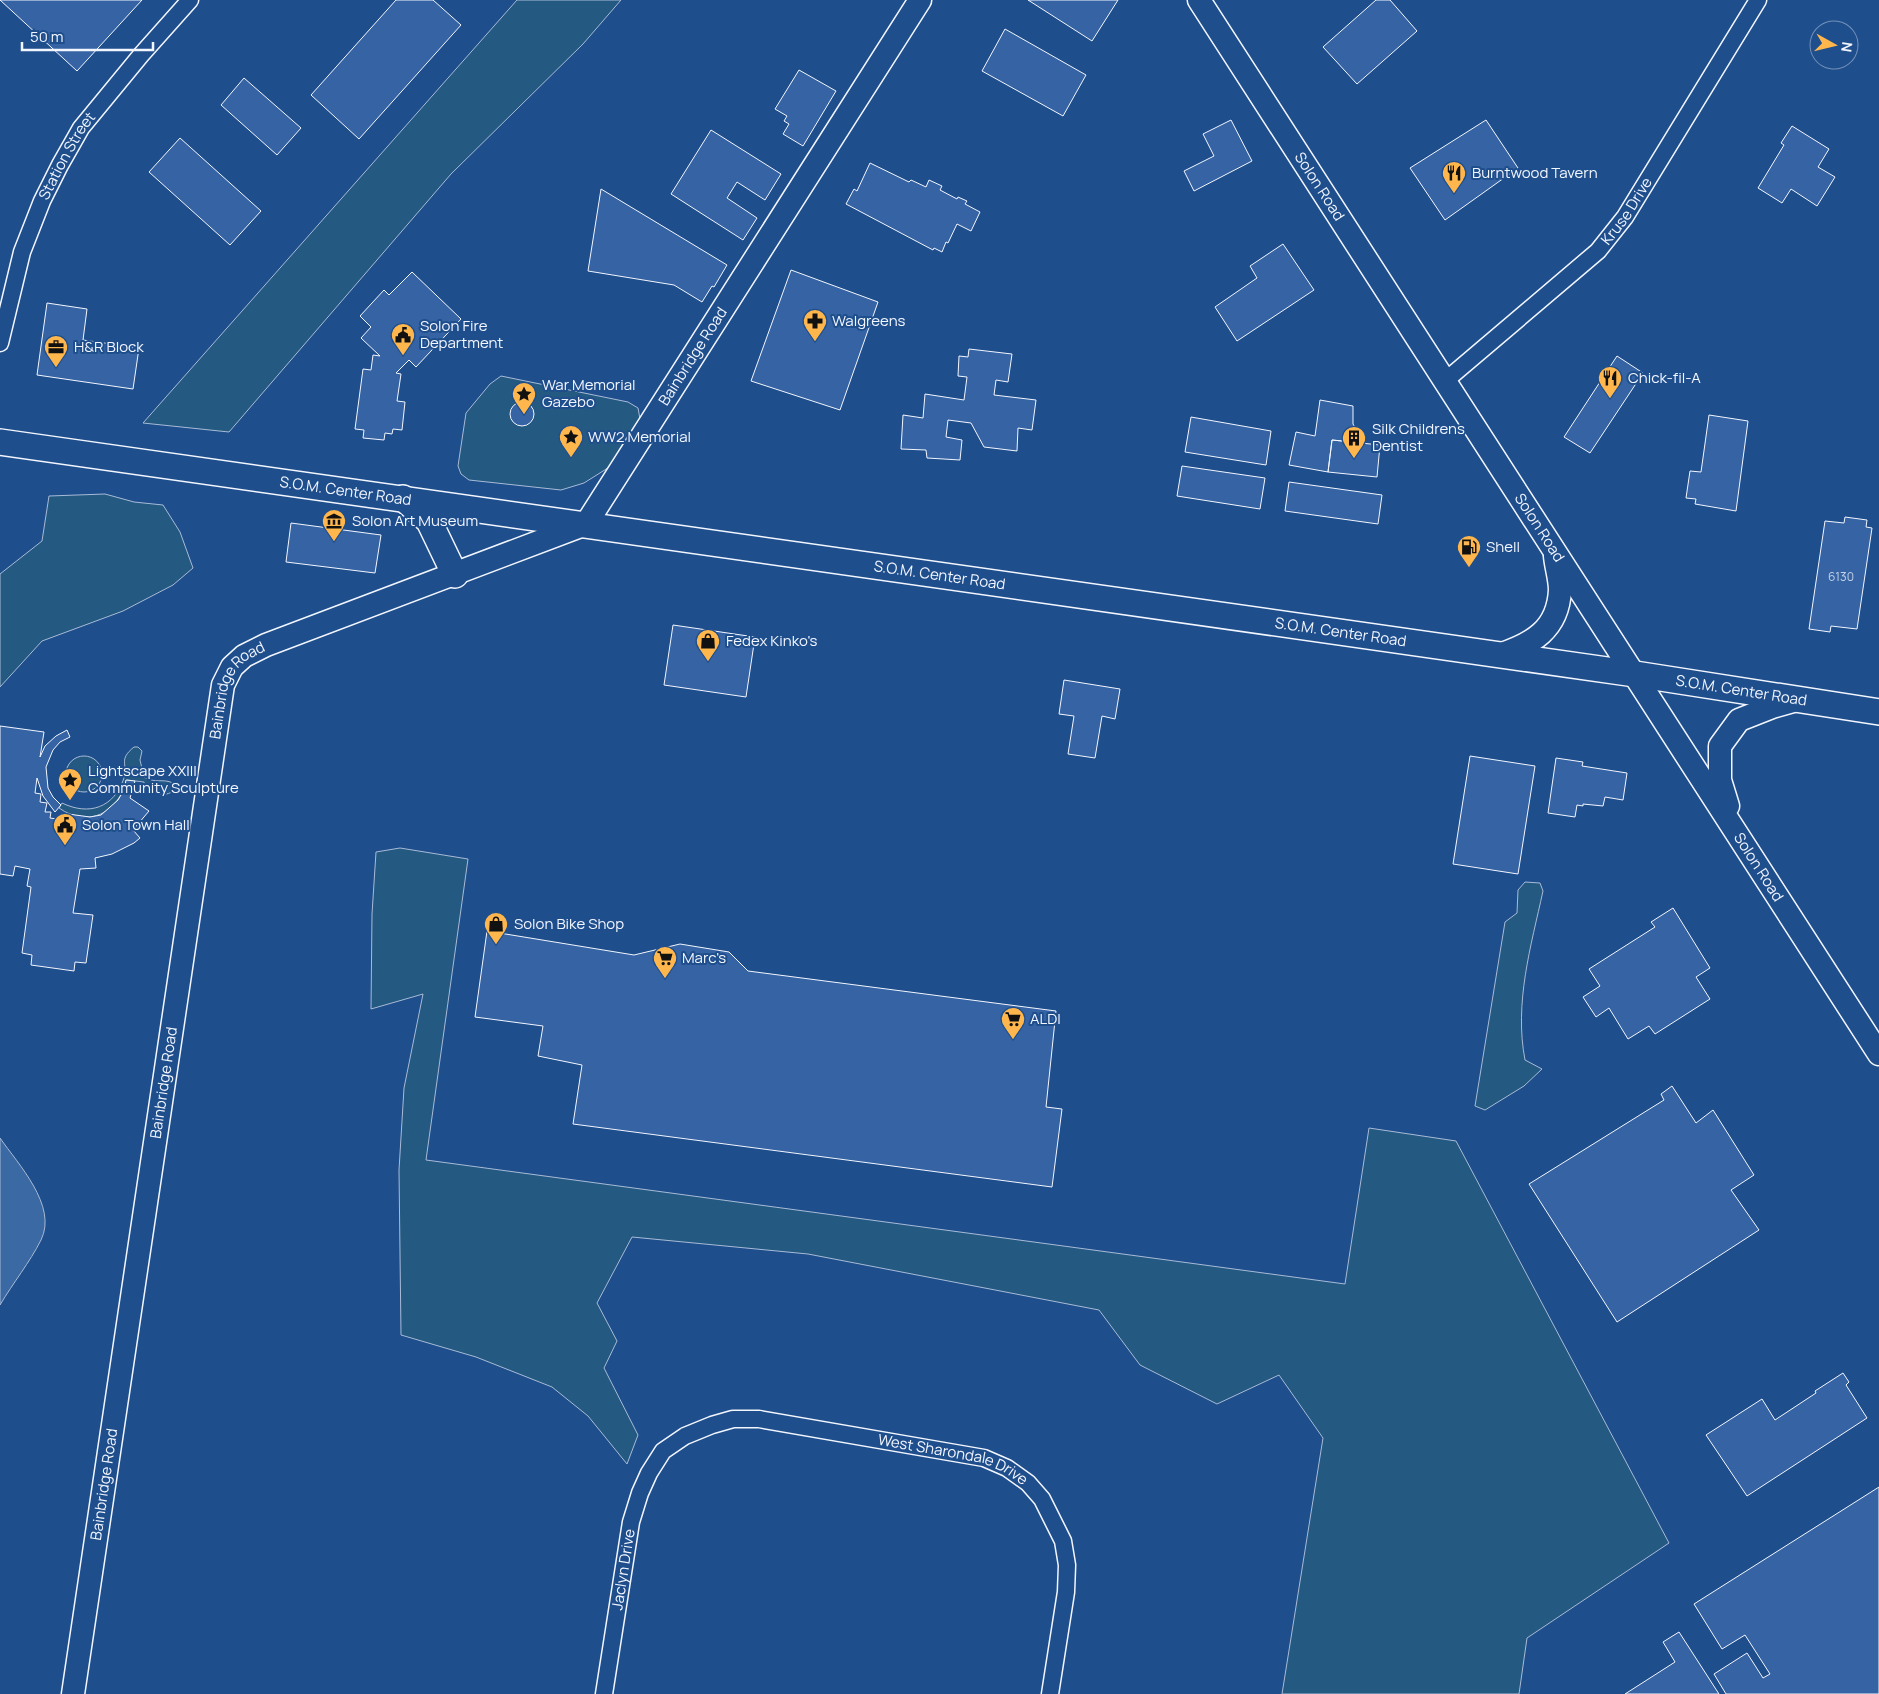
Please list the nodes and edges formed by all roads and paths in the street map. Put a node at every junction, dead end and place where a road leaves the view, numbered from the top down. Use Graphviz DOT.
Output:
graph roads {
  1 [pos="190,0"];
  2 [pos="920,0"];
  3 [pos="1199,0"];
  4 [pos="1758,0"];
  5 [pos="0,343"];
  6 [pos="1445,381"];
  7 [pos="0,442"];
  8 [pos="403,498"];
  9 [pos="586,524"];
  10 [pos="1553,547"];
  11 [pos="455,575"];
  12 [pos="1499,655"];
  13 [pos="1635,674"];
  14 [pos="1796,700"];
  15 [pos="1879,712"];
  16 [pos="1734,829"];
  17 [pos="1879,1054"];
  18 [pos="663,1451"];
  19 [pos="73,1694"];
  20 [pos="604,1694"];
  21 [pos="1050,1694"];
  1 -- 5 [label="street, Station Street"];
  2 -- 9 [label="street, Bainbridge Road"];
  3 -- 6 [label="street, Solon Road"];
  4 -- 6 [label="street, Kruse Drive"];
  6 -- 10 [label="street, Solon Road"];
  7 -- 8 [label="main road, S.O.M. Center Road"];
  8 -- 9 [label="main road, S.O.M. Center Road"];
  8 -- 11 [label="main road"];
  9 -- 11 [label="street, Bainbridge Road"];
  9 -- 12 [label="main road, S.O.M. Center Road"];
  10 -- 12 [label="street"];
  10 -- 13 [label="street, Solon Road"];
  11 -- 19 [label="street, Bainbridge Road"];
  12 -- 13 [label="main road, S.O.M. Center Road"];
  13 -- 14 [label="main road, S.O.M. Center Road"];
  13 -- 16 [label="street, Solon Road"];
  14 -- 15 [label="main road, S.O.M. Center Road"];
  14 -- 16 [label="street"];
  16 -- 17 [label="street, Solon Road"];
  18 -- 20 [label="street, Jaclyn Drive"];
  18 -- 21 [label="street, West Sharondale Drive"];
}
